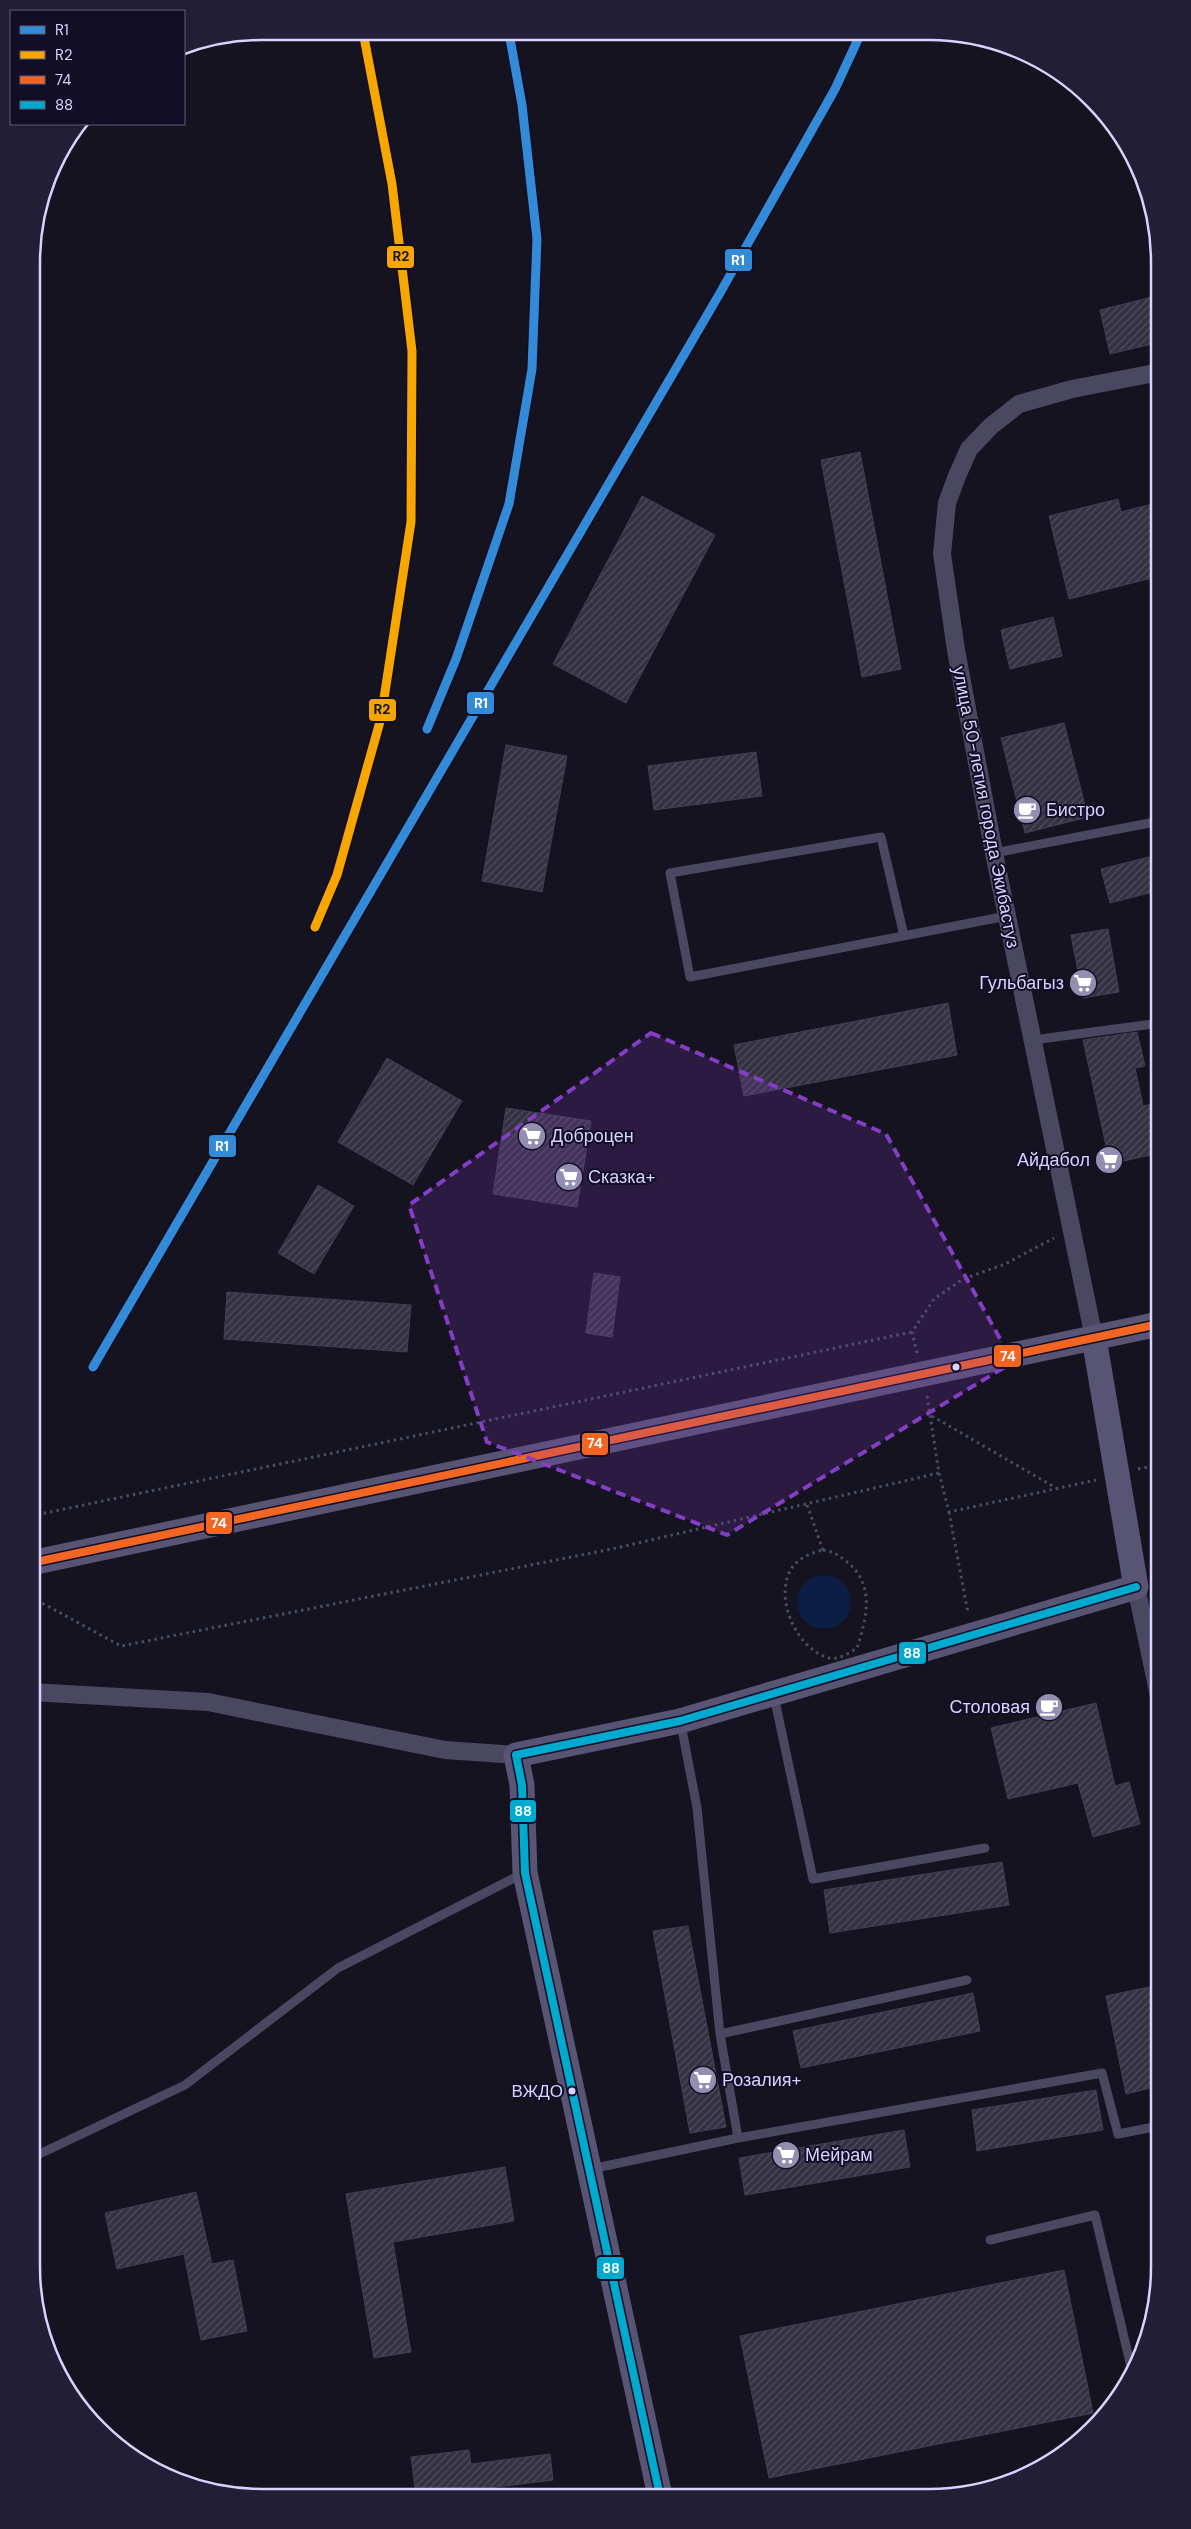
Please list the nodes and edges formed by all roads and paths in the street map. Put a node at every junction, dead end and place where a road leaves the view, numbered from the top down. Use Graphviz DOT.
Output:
graph roads {
  1 [pos="1151,374"];
  2 [pos="1151,823"];
  3 [pos="994,853"];
  4 [pos="1007,916"];
  5 [pos="904,936"];
  6 [pos="1151,1024"];
  7 [pos="1033,1040"];
  8 [pos="1067,1206"];
  9 [pos="1151,1326"];
  10 [pos="1094,1338"];
  11 [pos="939,1473"];
  12 [pos="1117,1474"];
  13 [pos="1057,1489"];
  14 [pos="807,1505"];
  15 [pos="949,1512"];
  16 [pos="40,1514"];
  17 [pos="823,1550"];
  18 [pos="40,1561"];
  19 [pos="1136,1587"];
  20 [pos="40,1602"];
  21 [pos="972,1635"];
  22 [pos="1151,1658"];
  23 [pos="40,1693"];
  24 [pos="773,1694"];
  25 [pos="680,1721"];
  26 [pos="516,1755"];
  27 [pos="985,1848"];
  28 [pos="525,1872"];
  29 [pos="967,1980"];
  30 [pos="720,2034"];
  31 [pos="1151,2128"];
  32 [pos="738,2138"];
  33 [pos="40,2154"];
  34 [pos="589,2169"];
  35 [pos="990,2240"];
  36 [pos="1130,2362"];
  37 [pos="658,2489"];
  1 -- 3 [label="street, улица 50-летия города Экибастуз"];
  2 -- 3 [label="lane"];
  3 -- 4 [label="street, улица 50-летия города Экибастуз"];
  4 -- 5 [label="lane"];
  4 -- 7 [label="street, улица 50-летия города Экибастуз"];
  5 -- 5 [label="lane"];
  6 -- 7 [label="lane"];
  7 -- 8 [label="street, улица 50-летия города Экибастуз"];
  8 -- 10 [label="street, улица 50-летия города Экибастуз"];
  8 -- 16 [label="path"];
  9 -- 10 [label="street"];
  10 -- 12 [label="street, улица 50-летия города Экибастуз"];
  10 -- 18 [label="street"];
  11 -- 13 [label="path"];
  11 -- 14 [label="path"];
  11 -- 15 [label="path"];
  12 -- 13 [label="path"];
  12 -- 19 [label="street, улица 50-летия города Экибастуз"];
  13 -- 15 [label="path"];
  14 -- 17 [label="path"];
  14 -- 20 [label="path"];
  15 -- 21 [label="path"];
  17 -- 17 [label="path"];
  19 -- 21 [label="street"];
  19 -- 22 [label="street, улица 50-летия города Экибастуз"];
  21 -- 24 [label="street"];
  23 -- 26 [label="street"];
  24 -- 25 [label="street"];
  24 -- 27 [label="lane"];
  25 -- 26 [label="street"];
  25 -- 30 [label="lane"];
  26 -- 28 [label="street"];
  28 -- 33 [label="lane"];
  28 -- 34 [label="street"];
  29 -- 30 [label="lane"];
  30 -- 32 [label="lane"];
  31 -- 32 [label="lane"];
  32 -- 34 [label="lane"];
  34 -- 37 [label="street"];
  35 -- 36 [label="lane"];
}
